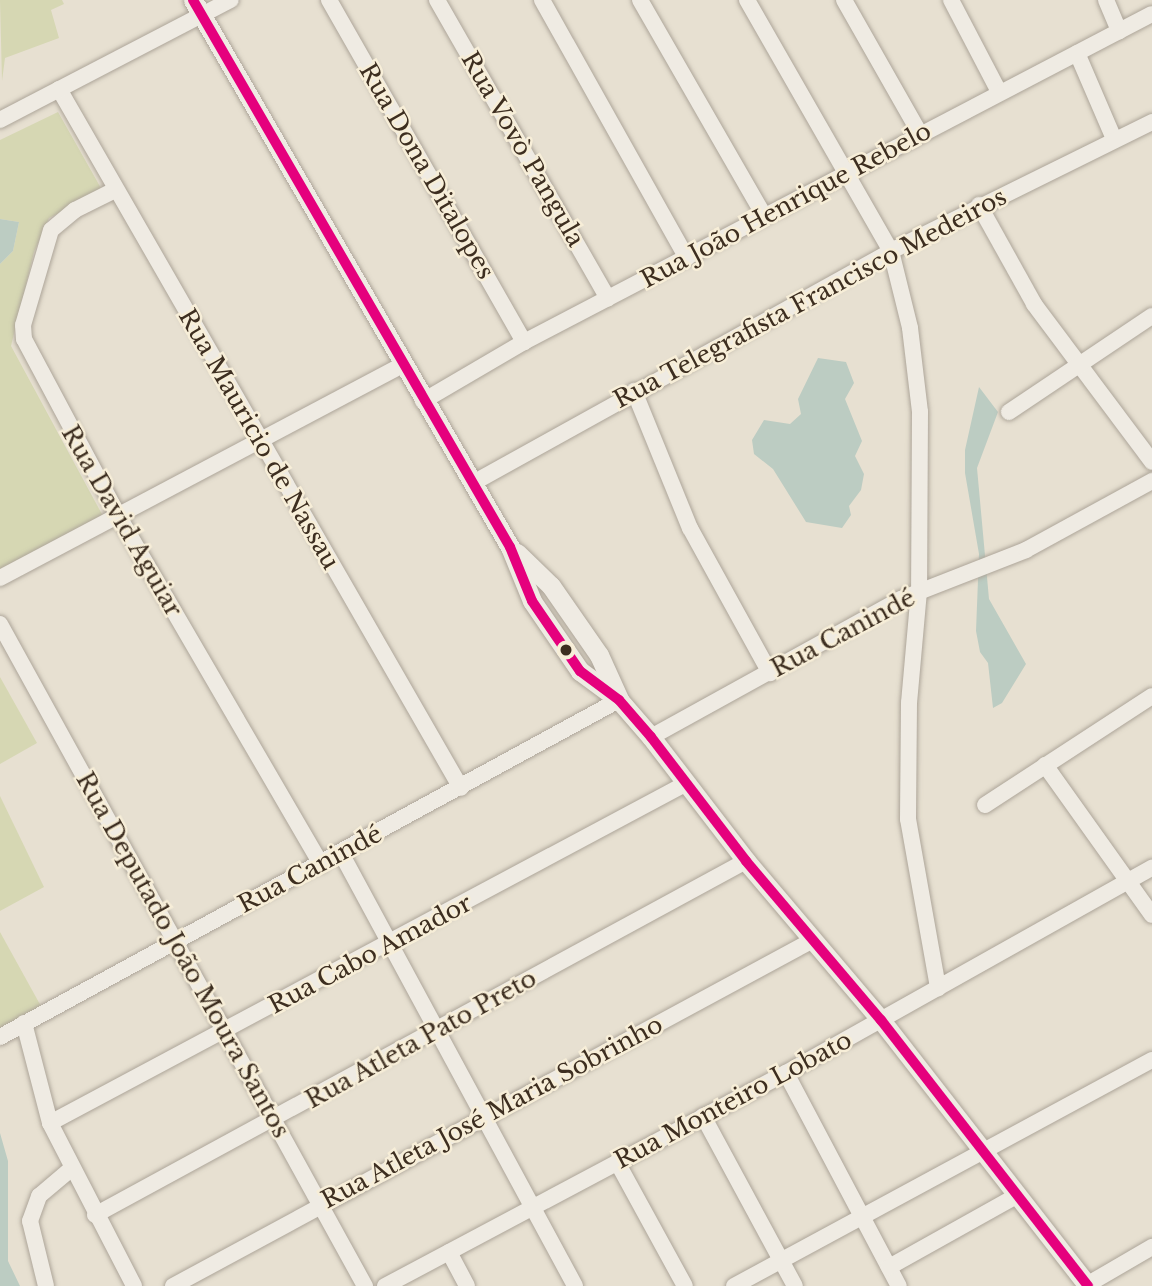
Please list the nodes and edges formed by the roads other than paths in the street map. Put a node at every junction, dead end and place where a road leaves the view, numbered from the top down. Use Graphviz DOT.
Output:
graph roads {
  1 [pos="231,0"];
  2 [pos="329,0"];
  3 [pos="437,0"];
  4 [pos="542,0"];
  5 [pos="640,0"];
  6 [pos="747,0"];
  7 [pos="844,0"];
  8 [pos="951,0"];
  9 [pos="1106,0"];
  10 [pos="198,8"];
  11 [pos="1152,14"];
  12 [pos="1119,32"];
  13 [pos="1077,54"];
  14 [pos="60,89"];
  15 [pos="999,92"];
  16 [pos="0,120"];
  17 [pos="1152,122"];
  18 [pos="920,134"];
  19 [pos="1114,139"];
  20 [pos="848,171"];
  21 [pos="115,190"];
  22 [pos="979,205"];
  23 [pos="764,216"];
  24 [pos="891,251"];
  25 [pos="687,257"];
  26 [pos="608,299"];
  27 [pos="1152,316"];
  28 [pos="524,342"];
  29 [pos="1078,365"];
  30 [pos="401,366"];
  31 [pos="634,391"];
  32 [pos="423,401"];
  33 [pos="1009,412"];
  34 [pos="260,441"];
  35 [pos="1152,462"];
  36 [pos="1152,481"];
  37 [pos="473,483"];
  38 [pos="119,517"];
  39 [pos="0,578"];
  40 [pos="919,591"];
  41 [pos="0,624"];
  42 [pos="770,673"];
  43 [pos="1152,696"];
  44 [pos="620,700"];
  45 [pos="651,737"];
  46 [pos="1045,765"];
  47 [pos="687,783"];
  48 [pos="461,788"];
  49 [pos="985,805"];
  50 [pos="341,853"];
  51 [pos="746,861"];
  52 [pos="321,864"];
  53 [pos="1152,868"];
  54 [pos="1125,882"];
  55 [pos="1152,915"];
  56 [pos="174,941"];
  57 [pos="811,941"];
  58 [pos="390,943"];
  59 [pos="938,988"];
  60 [pos="881,1020"];
  61 [pos="24,1023"];
  62 [pos="437,1030"];
  63 [pos="224,1033"];
  64 [pos="0,1037"];
  65 [pos="1152,1060"];
  66 [pos="786,1073"];
  67 [pos="703,1116"];
  68 [pos="481,1118"];
  69 [pos="274,1120"];
  70 [pos="50,1123"];
  71 [pos="985,1152"];
  72 [pos="617,1162"];
  73 [pos="71,1169"];
  74 [pos="1018,1195"];
  75 [pos="320,1204"];
  76 [pos="531,1207"];
  77 [pos="95,1215"];
  78 [pos="864,1216"];
  79 [pos="1152,1247"];
  80 [pos="449,1252"];
  81 [pos="782,1260"];
  82 [pos="889,1267"];
  83 [pos="46,1286"];
  84 [pos="134,1286"];
  85 [pos="173,1286"];
  86 [pos="365,1286"];
  87 [pos="385,1286"];
  88 [pos="467,1286"];
  89 [pos="575,1286"];
  90 [pos="685,1286"];
  91 [pos="734,1286"];
  92 [pos="795,1286"];
  93 [pos="899,1286"];
  94 [pos="1087,1286"];
  1 -- 10 [label="street"];
  2 -- 28 [label="street, Rua Dona Ditalopes"];
  3 -- 26 [label="street, Rua Vovò Pangula"];
  4 -- 25 [label="street"];
  5 -- 23 [label="street"];
  6 -- 20 [label="street"];
  7 -- 18 [label="street"];
  8 -- 15 [label="street"];
  9 -- 12 [label="street"];
  10 -- 14 [label="street"];
  10 -- 30 [label="street"];
  11 -- 12 [label="street, Rua João Henrique Rebelo"];
  12 -- 13 [label="street, Rua João Henrique Rebelo"];
  13 -- 15 [label="street, Rua João Henrique Rebelo"];
  13 -- 19 [label="street"];
  14 -- 16 [label="street"];
  14 -- 21 [label="street, Rua Mauricio de Nassau"];
  15 -- 18 [label="street, Rua João Henrique Rebelo"];
  17 -- 19 [label="street, Rua Telegrafista Francisco Medeiros"];
  18 -- 20 [label="street, Rua João Henrique Rebelo"];
  19 -- 22 [label="street, Rua Telegrafista Francisco Medeiros"];
  20 -- 23 [label="street, Rua João Henrique Rebelo"];
  20 -- 24 [label="street"];
  21 -- 34 [label="street, Rua Mauricio de Nassau"];
  21 -- 38 [label="street, Rua David Aguiar"];
  22 -- 24 [label="street, Rua Telegrafista Francisco Medeiros"];
  22 -- 29 [label="street"];
  23 -- 25 [label="street, Rua João Henrique Rebelo"];
  24 -- 31 [label="street, Rua Telegrafista Francisco Medeiros"];
  24 -- 40 [label="street"];
  25 -- 26 [label="street, Rua João Henrique Rebelo"];
  26 -- 28 [label="street, Rua João Henrique Rebelo"];
  27 -- 29 [label="street"];
  28 -- 32 [label="street, Rua João Henrique Rebelo"];
  29 -- 33 [label="street"];
  29 -- 35 [label="street"];
  30 -- 32 [label="street"];
  30 -- 34 [label="street"];
  31 -- 37 [label="street, Rua Telegrafista Francisco Medeiros"];
  31 -- 42 [label="street"];
  32 -- 37 [label="street"];
  34 -- 38 [label="street"];
  34 -- 48 [label="street, Rua Mauricio de Nassau"];
  36 -- 40 [label="street, Rua Canindé"];
  37 -- 44 [label="street"];
  38 -- 39 [label="street"];
  38 -- 52 [label="street, Rua David Aguiar"];
  40 -- 42 [label="street, Rua Canindé"];
  40 -- 59 [label="street"];
  41 -- 56 [label="street, Rua Deputado João Moura Santos"];
  42 -- 45 [label="street, Rua Canindé"];
  43 -- 46 [label="street"];
  44 -- 45 [label="street"];
  44 -- 48 [label="street, Rua Canindé"];
  45 -- 47 [label="street"];
  46 -- 49 [label="street"];
  46 -- 54 [label="street"];
  47 -- 51 [label="street"];
  47 -- 58 [label="street, Rua Cabo Amador"];
  48 -- 50 [label="street, Rua Canindé"];
  50 -- 52 [label="street, Rua Canindé"];
  50 -- 58 [label="street"];
  51 -- 57 [label="street"];
  51 -- 62 [label="street, Rua Atleta Pato Preto"];
  52 -- 56 [label="street, Rua Canindé"];
  53 -- 54 [label="street, Rua Monteiro Lobato"];
  54 -- 55 [label="street"];
  54 -- 59 [label="street, Rua Monteiro Lobato"];
  56 -- 61 [label="street, Rua Canindé"];
  56 -- 63 [label="street, Rua Deputado João Moura Santos"];
  57 -- 60 [label="street"];
  57 -- 68 [label="street, Rua Atleta José Maria Sobrinho"];
  58 -- 62 [label="street"];
  58 -- 63 [label="street, Rua Cabo Amador"];
  59 -- 60 [label="street, Rua Monteiro Lobato"];
  60 -- 66 [label="street, Rua Monteiro Lobato"];
  60 -- 71 [label="street"];
  61 -- 64 [label="street, Rua Canindé"];
  61 -- 70 [label="street"];
  62 -- 68 [label="street"];
  62 -- 69 [label="street, Rua Atleta Pato Preto"];
  63 -- 69 [label="street, Rua Deputado João Moura Santos"];
  63 -- 70 [label="street, Rua Cabo Amador"];
  65 -- 71 [label="street"];
  66 -- 67 [label="street, Rua Monteiro Lobato"];
  66 -- 78 [label="street"];
  67 -- 72 [label="street, Rua Monteiro Lobato"];
  67 -- 81 [label="street"];
  68 -- 75 [label="street, Rua Atleta José Maria Sobrinho"];
  68 -- 76 [label="street"];
  69 -- 75 [label="street, Rua Deputado João Moura Santos"];
  69 -- 77 [label="street, Rua Atleta Pato Preto"];
  70 -- 73 [label="street"];
  71 -- 74 [label="street"];
  71 -- 78 [label="street"];
  72 -- 76 [label="street, Rua Monteiro Lobato"];
  72 -- 90 [label="street"];
  73 -- 77 [label="street"];
  73 -- 83 [label="street"];
  74 -- 82 [label="street"];
  74 -- 94 [label="street"];
  75 -- 85 [label="street, Rua Atleta José Maria Sobrinho"];
  75 -- 86 [label="street, Rua Deputado João Moura Santos"];
  76 -- 80 [label="street, Rua Monteiro Lobato"];
  76 -- 89 [label="street"];
  77 -- 84 [label="street"];
  78 -- 81 [label="street"];
  78 -- 82 [label="street"];
  79 -- 94 [label="street"];
  80 -- 87 [label="street, Rua Monteiro Lobato"];
  80 -- 88 [label="street"];
  81 -- 91 [label="street"];
  81 -- 92 [label="street"];
  82 -- 93 [label="street"];
}
